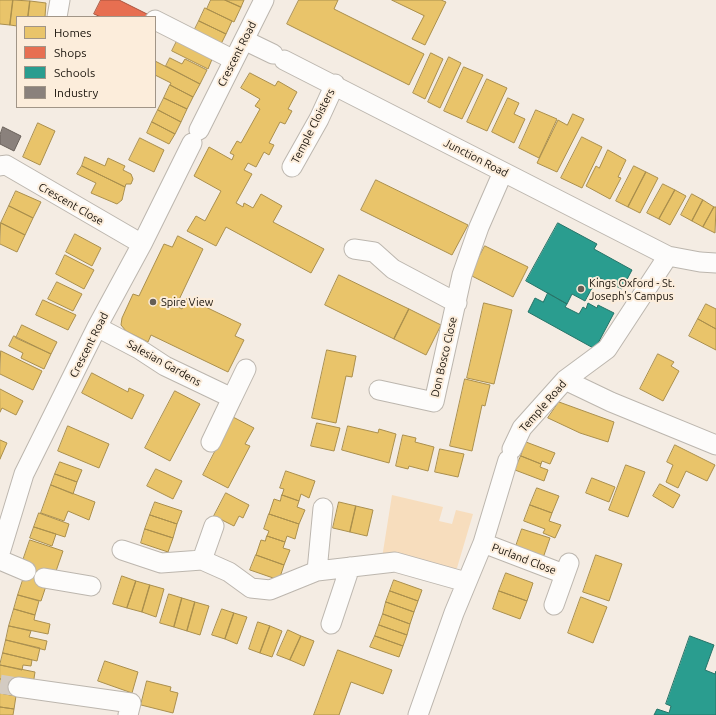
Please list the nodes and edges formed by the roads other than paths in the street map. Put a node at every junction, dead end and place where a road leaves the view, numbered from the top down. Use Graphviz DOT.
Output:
graph roads {
  1 [pos="60,0"];
  2 [pos="264,0"];
  3 [pos="57,16"];
  4 [pos="156,21"];
  5 [pos="244,40"];
  6 [pos="234,60"];
  7 [pos="335,84"];
  8 [pos="0,166"];
  9 [pos="292,167"];
  10 [pos="503,172"];
  11 [pos="142,244"];
  12 [pos="354,249"];
  13 [pos="668,256"];
  14 [pos="716,263"];
  15 [pos="457,303"];
  16 [pos="97,326"];
  17 [pos="246,369"];
  18 [pos="565,380"];
  19 [pos="379,390"];
  20 [pos="232,398"];
  21 [pos="211,442"];
  22 [pos="716,445"];
  23 [pos="323,508"];
  24 [pos="214,526"];
  25 [pos="483,543"];
  26 [pos="122,550"];
  27 [pos="0,553"];
  28 [pos="0,560"];
  29 [pos="202,560"];
  30 [pos="350,567"];
  31 [pos="26,571"];
  32 [pos="317,571"];
  33 [pos="44,578"];
  34 [pos="466,582"];
  35 [pos="91,586"];
  36 [pos="554,605"];
  37 [pos="331,624"];
  38 [pos="18,687"];
  39 [pos="128,715"];
  40 [pos="418,715"];
  1 -- 3 [label="street"];
  2 -- 5 [label="street, Crescent Road"];
  4 -- 6 [label="street"];
  5 -- 6 [label="street, Crescent Road"];
  5 -- 7 [label="street, Junction Road"];
  6 -- 11 [label="street, Crescent Road"];
  7 -- 9 [label="street, Temple Cloisters"];
  7 -- 10 [label="street, Junction Road"];
  8 -- 11 [label="street, Crescent Close"];
  10 -- 13 [label="street, Junction Road"];
  10 -- 15 [label="street, Don Bosco Close"];
  11 -- 16 [label="street, Crescent Road"];
  12 -- 15 [label="street, Don Bosco Close"];
  13 -- 14 [label="street"];
  13 -- 18 [label="street, Temple Road"];
  15 -- 19 [label="street, Don Bosco Close"];
  16 -- 20 [label="street, Salesian Gardens"];
  16 -- 27 [label="street, Crescent Road"];
  17 -- 20 [label="street"];
  18 -- 22 [label="street"];
  18 -- 25 [label="street, Temple Road"];
  20 -- 21 [label="street"];
  23 -- 32 [label="street"];
  24 -- 29 [label="street"];
  25 -- 34 [label="street, Temple Road"];
  25 -- 36 [label="street, Purland Close"];
  26 -- 29 [label="street"];
  28 -- 31 [label="street"];
  29 -- 32 [label="street"];
  30 -- 32 [label="street"];
  30 -- 34 [label="street"];
  30 -- 37 [label="street"];
  33 -- 35 [label="street"];
  34 -- 40 [label="street, Temple Road"];
  38 -- 39 [label="street"];
}
